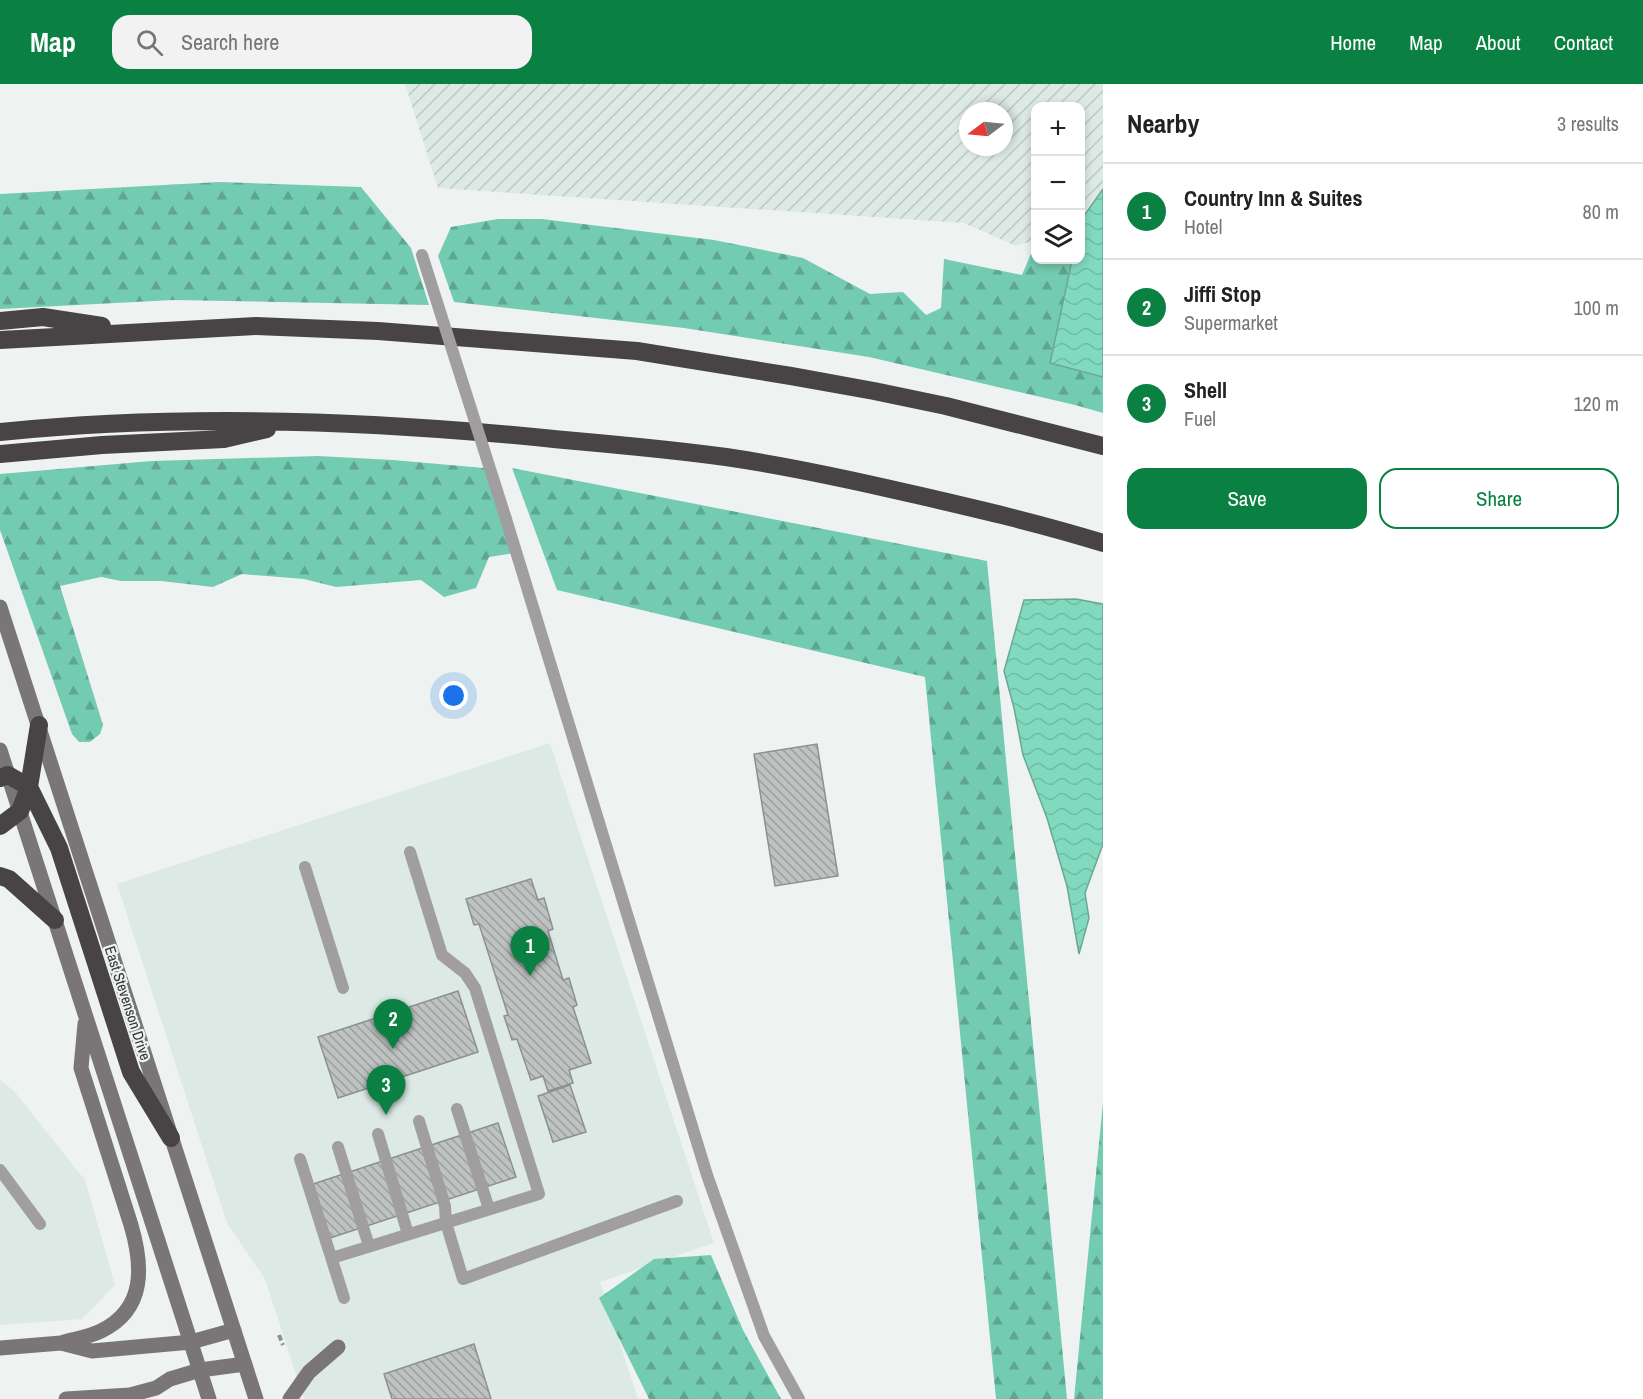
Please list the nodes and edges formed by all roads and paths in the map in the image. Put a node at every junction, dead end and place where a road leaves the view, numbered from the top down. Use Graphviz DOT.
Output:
graph roads {
  1 [pos="422,255"];
  2 [pos="0,321"];
  3 [pos="143,331"];
  4 [pos="0,340"];
  5 [pos="304,421"];
  6 [pos="0,432"];
  7 [pos="1103,446"];
  8 [pos="0,454"];
  9 [pos="1103,543"];
  10 [pos="0,607"];
  11 [pos="39,725"];
  12 [pos="0,750"];
  13 [pos="4,777"];
  14 [pos="29,787"];
  15 [pos="20,811"];
  16 [pos="0,826"];
  17 [pos="410,852"];
  18 [pos="305,867"];
  19 [pos="0,876"];
  20 [pos="56,920"];
  21 [pos="344,988"];
  22 [pos="86,1015"];
  23 [pos="456,1109"];
  24 [pos="419,1121"];
  25 [pos="378,1134"];
  26 [pos="171,1138"];
  27 [pos="339,1147"];
  28 [pos="300,1159"];
  29 [pos="0,1170"];
  30 [pos="677,1201"];
  31 [pos="489,1209"];
  32 [pos="446,1222"];
  33 [pos="40,1224"];
  34 [pos="408,1234"];
  35 [pos="369,1246"];
  36 [pos="332,1258"];
  37 [pos="344,1298"];
  38 [pos="234,1330"];
  39 [pos="279,1335"];
  40 [pos="191,1342"];
  41 [pos="61,1343"];
  42 [pos="283,1345"];
  43 [pos="338,1347"];
  44 [pos="0,1348"];
  45 [pos="245,1364"];
  46 [pos="200,1370"];
  47 [pos="66,1399"];
  48 [pos="209,1399"];
  49 [pos="256,1399"];
  50 [pos="290,1399"];
  51 [pos="799,1399"];
  1 -- 51 [label="lane, bridge"];
  2 -- 3 [label="highway"];
  3 -- 4 [label="highway"];
  3 -- 7 [label="highway"];
  5 -- 6 [label="highway"];
  5 -- 8 [label="highway"];
  5 -- 9 [label="highway"];
  10 -- 11 [label="main road, East Stevenson Drive"];
  11 -- 14 [label="highway"];
  11 -- 26 [label="main road, East Stevenson Drive"];
  12 -- 13 [label="main road"];
  13 -- 14 [label="highway"];
  13 -- 15 [label="main road"];
  14 -- 15 [label="highway"];
  14 -- 26 [label="highway"];
  15 -- 16 [label="highway"];
  15 -- 20 [label="main road"];
  17 -- 31 [label="lane"];
  18 -- 21 [label="lane"];
  19 -- 20 [label="highway"];
  20 -- 22 [label="main road"];
  22 -- 40 [label="main road"];
  22 -- 41 [label="main road"];
  23 -- 31 [label="lane"];
  24 -- 32 [label="lane"];
  25 -- 34 [label="lane"];
  26 -- 38 [label="main road, East Stevenson Drive"];
  27 -- 35 [label="lane"];
  28 -- 36 [label="lane"];
  29 -- 33 [label="lane"];
  30 -- 32 [label="lane"];
  31 -- 32 [label="lane"];
  32 -- 34 [label="lane"];
  34 -- 35 [label="lane"];
  35 -- 36 [label="lane"];
  36 -- 37 [label="lane"];
  38 -- 40 [label="main road"];
  38 -- 45 [label="main road, East Stevenson Drive"];
  39 -- 42 [label="path"];
  40 -- 41 [label="main road"];
  40 -- 46 [label="main road"];
  41 -- 44 [label="main road"];
  43 -- 50 [label="main road"];
  45 -- 46 [label="main road"];
  45 -- 49 [label="main road, East Stevenson Drive"];
  46 -- 47 [label="main road"];
  46 -- 48 [label="main road"];
}
